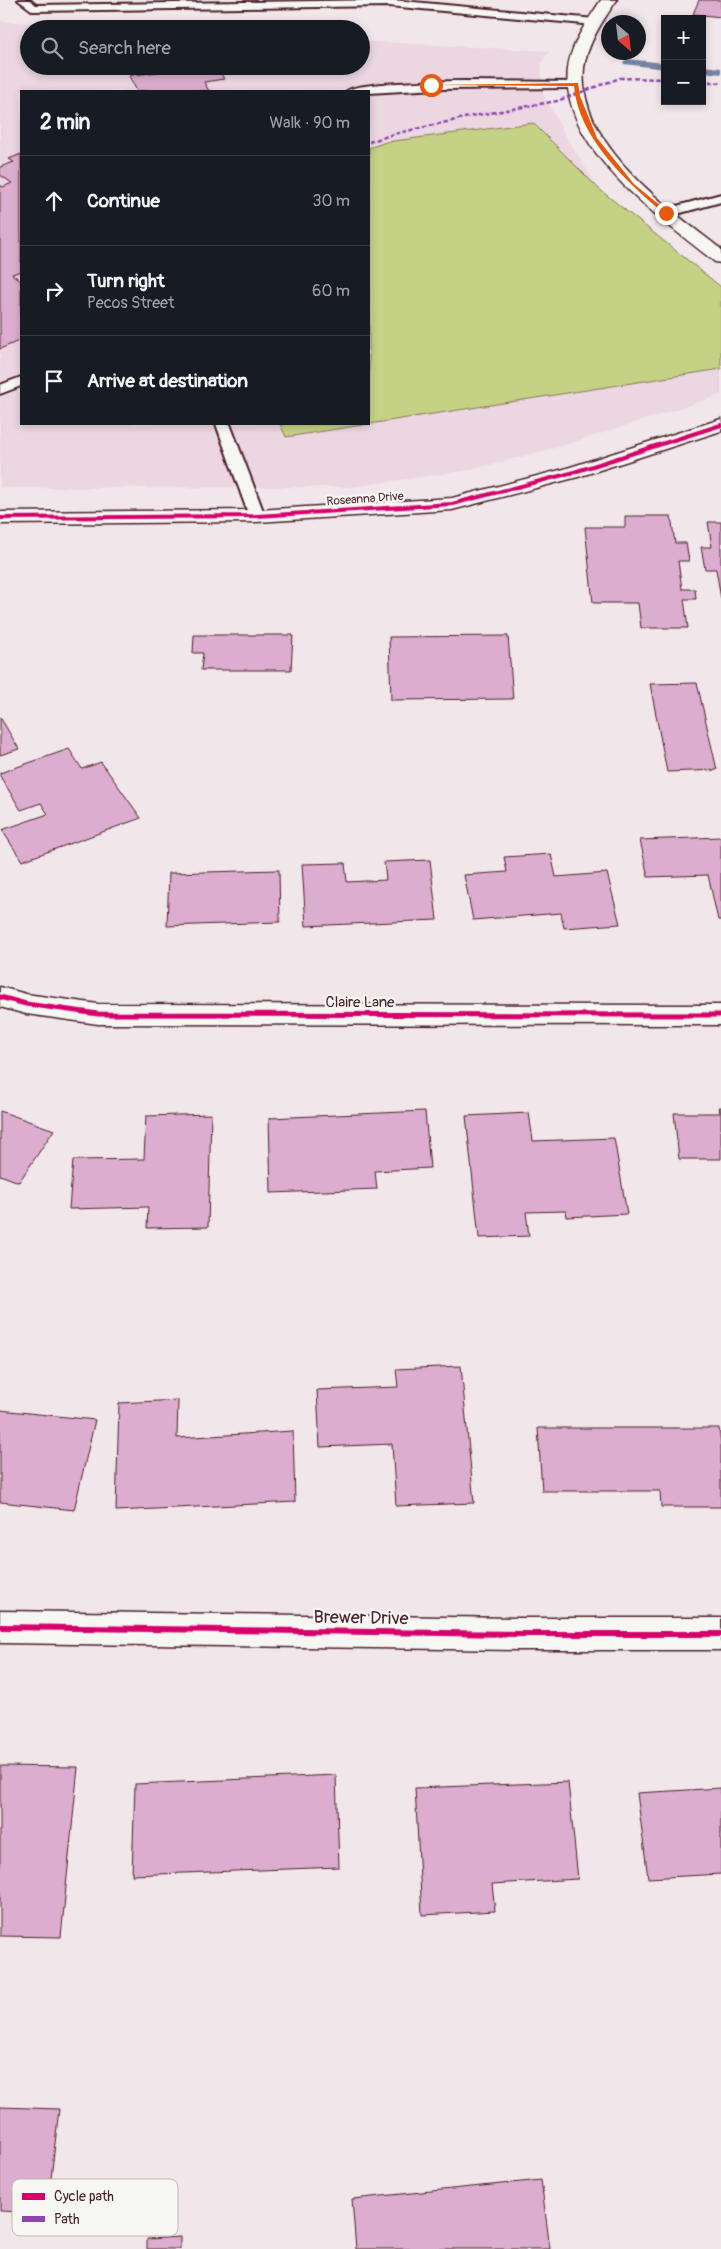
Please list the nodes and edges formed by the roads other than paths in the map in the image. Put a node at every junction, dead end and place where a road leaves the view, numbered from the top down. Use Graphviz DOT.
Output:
graph roads {
  1 [pos="22,0"];
  2 [pos="609,0"];
  3 [pos="595,22"];
  4 [pos="576,84"];
  5 [pos="363,90"];
  6 [pos="721,198"];
  7 [pos="666,213"];
  8 [pos="721,258"];
  9 [pos="20,381"];
  10 [pos="0,390"];
  11 [pos="222,425"];
  12 [pos="721,425"];
  13 [pos="257,516"];
  14 [pos="0,518"];
  15 [pos="0,997"];
  16 [pos="721,1015"];
  17 [pos="0,1627"];
  18 [pos="721,1634"];
  1 -- 3 [label="lane"];
  2 -- 3 [label="street"];
  3 -- 4 [label="street"];
  4 -- 5 [label="lane"];
  4 -- 7 [label="street"];
  6 -- 7 [label="lane"];
  7 -- 8 [label="street"];
  9 -- 10 [label="lane"];
  11 -- 13 [label="lane"];
  12 -- 13 [label="street, Roseanna Drive"];
  13 -- 14 [label="street, Roseanna Drive"];
  15 -- 16 [label="street, Claire Lane"];
  17 -- 18 [label="street, Brewer Drive"];
}
